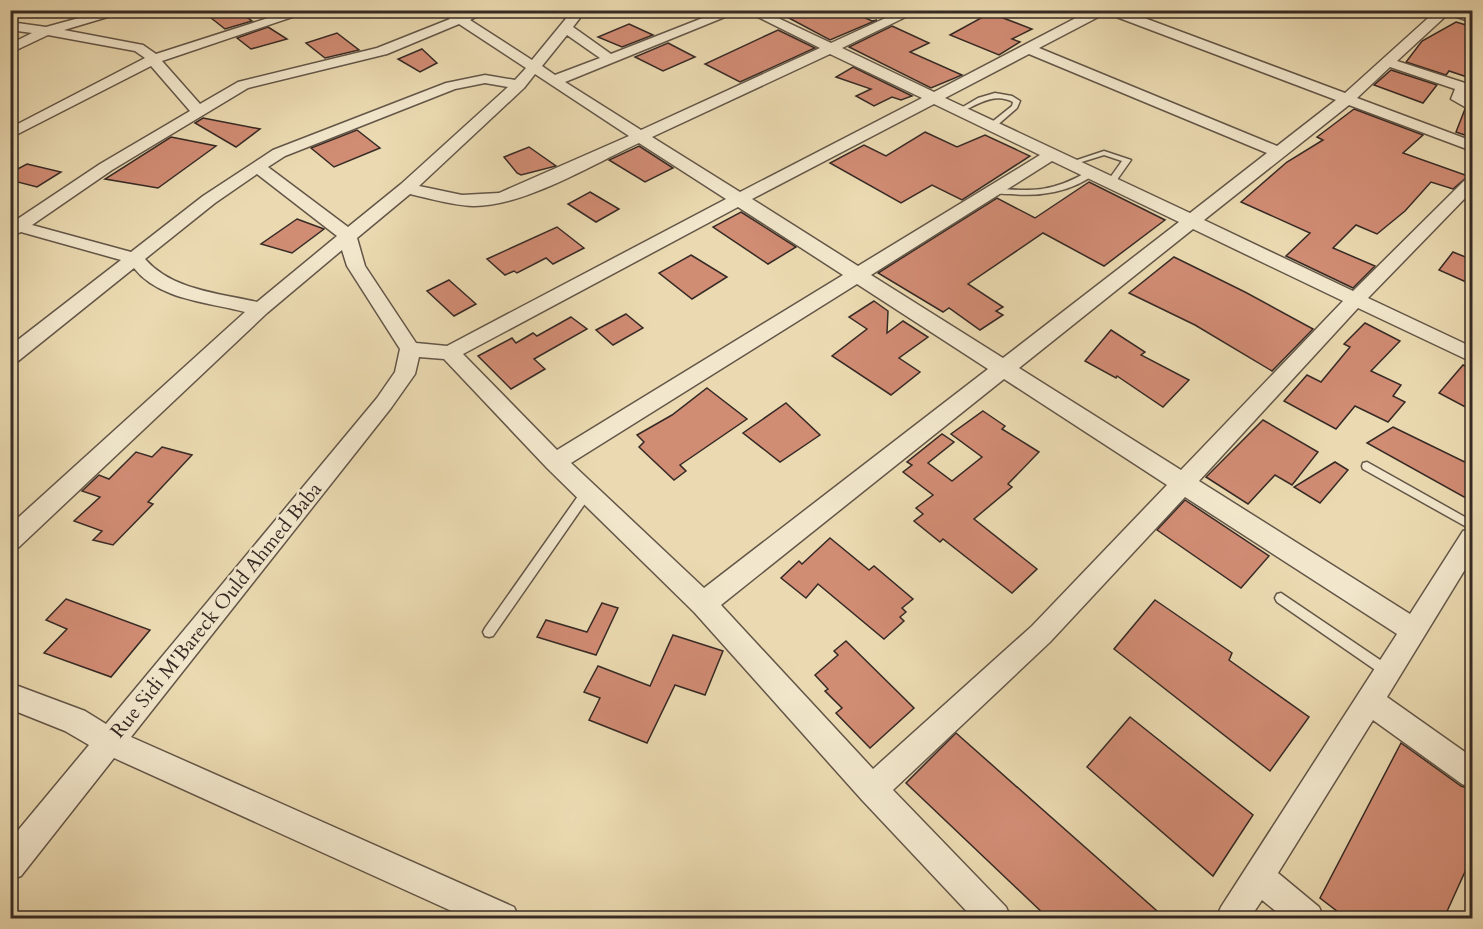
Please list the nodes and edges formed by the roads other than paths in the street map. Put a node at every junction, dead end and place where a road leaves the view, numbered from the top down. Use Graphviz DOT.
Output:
graph roads {
  1 [pos="125,10"];
  2 [pos="307,10"];
  3 [pos="444,10"];
  4 [pos="484,10"];
  5 [pos="580,10"];
  6 [pos="736,10"];
  7 [pos="750,10"];
  8 [pos="914,10"];
  9 [pos="1102,10"];
  10 [pos="1110,10"];
  11 [pos="1445,10"];
  12 [pos="1450,10"];
  13 [pos="1473,18"];
  14 [pos="460,20"];
  15 [pos="109,21"];
  16 [pos="10,26"];
  17 [pos="566,28"];
  18 [pos="46,31"];
  19 [pos="138,48"];
  20 [pos="829,49"];
  21 [pos="1029,49"];
  22 [pos="10,50"];
  23 [pos="152,60"];
  24 [pos="611,60"];
  25 [pos="1387,62"];
  26 [pos="534,66"];
  27 [pos="554,81"];
  28 [pos="519,85"];
  29 [pos="932,98"];
  30 [pos="1347,99"];
  31 [pos="1473,107"];
  32 [pos="198,111"];
  33 [pos="959,111"];
  34 [pos="991,126"];
  35 [pos="10,134"];
  36 [pos="642,137"];
  37 [pos="1473,146"];
  38 [pos="1280,153"];
  39 [pos="1052,154"];
  40 [pos="1072,163"];
  41 [pos="257,166"];
  42 [pos="1092,173"];
  43 [pos="1111,182"];
  44 [pos="1473,182"];
  45 [pos="407,188"];
  46 [pos="992,190"];
  47 [pos="741,199"];
  48 [pos="1194,221"];
  49 [pos="13,227"];
  50 [pos="347,235"];
  51 [pos="136,259"];
  52 [pos="858,274"];
  53 [pos="1356,299"];
  54 [pos="260,309"];
  55 [pos="410,350"];
  56 [pos="450,353"];
  57 [pos="1473,355"];
  58 [pos="10,357"];
  59 [pos="1004,370"];
  60 [pos="555,462"];
  61 [pos="1367,466"];
  62 [pos="1181,482"];
  63 [pos="587,492"];
  64 [pos="1472,537"];
  65 [pos="10,540"];
  66 [pos="1281,597"];
  67 [pos="703,603"];
  68 [pos="1414,631"];
  69 [pos="489,632"];
  70 [pos="1388,672"];
  71 [pos="10,696"];
  72 [pos="1369,701"];
  73 [pos="110,742"];
  74 [pos="1473,774"];
  75 [pos="872,790"];
  76 [pos="10,865"];
  77 [pos="1259,877"];
  78 [pos="503,918"];
  79 [pos="996,918"];
  80 [pos="1232,918"];
  81 [pos="1308,918"];
  1 -- 15 [label="street"];
  2 -- 23 [label="street"];
  3 -- 14 [label="street"];
  4 -- 14 [label="street"];
  5 -- 17 [label="street"];
  6 -- 24 [label="street"];
  7 -- 20 [label="street"];
  8 -- 20 [label="street"];
  9 -- 21 [label="street"];
  10 -- 30 [label="street"];
  11 -- 25 [label="street"];
  12 -- 13 [label="street"];
  14 -- 26 [label="street"];
  14 -- 32 [label="street"];
  15 -- 18 [label="street"];
  15 -- 19 [label="street"];
  16 -- 18 [label="street"];
  17 -- 24 [label="street"];
  17 -- 26 [label="street"];
  18 -- 19 [label="street"];
  18 -- 22 [label="street"];
  19 -- 23 [label="street"];
  20 -- 29 [label="street"];
  20 -- 36 [label="street"];
  21 -- 29 [label="street"];
  21 -- 38 [label="street"];
  23 -- 32 [label="street"];
  23 -- 35 [label="street"];
  24 -- 27 [label="street"];
  25 -- 30 [label="street"];
  25 -- 31 [label="street"];
  26 -- 27 [label="street"];
  26 -- 28 [label="street"];
  27 -- 36 [label="street"];
  28 -- 41 [label="street"];
  28 -- 45 [label="street"];
  29 -- 33 [label="street"];
  29 -- 47 [label="street"];
  30 -- 37 [label="street"];
  30 -- 38 [label="street"];
  32 -- 49 [label="street"];
  33 -- 34 [label="street"];
  33 -- 34 [label="lane"];
  34 -- 39 [label="street"];
  36 -- 45 [label="street"];
  36 -- 47 [label="street"];
  38 -- 48 [label="street"];
  39 -- 40 [label="street"];
  39 -- 46 [label="street"];
  40 -- 42 [label="street"];
  40 -- 43 [label="lane"];
  41 -- 50 [label="street"];
  41 -- 51 [label="street"];
  42 -- 43 [label="street"];
  42 -- 46 [label="lane"];
  43 -- 48 [label="street"];
  44 -- 53 [label="street"];
  45 -- 50 [label="street"];
  46 -- 52 [label="street"];
  47 -- 52 [label="street"];
  47 -- 56 [label="street"];
  48 -- 53 [label="street"];
  48 -- 59 [label="street"];
  49 -- 51 [label="street"];
  50 -- 54 [label="street"];
  50 -- 55 [label="street"];
  51 -- 54 [label="street"];
  51 -- 58 [label="street"];
  52 -- 59 [label="street"];
  52 -- 60 [label="street"];
  53 -- 57 [label="street"];
  53 -- 62 [label="street"];
  54 -- 65 [label="street"];
  55 -- 56 [label="street"];
  55 -- 73 [label="street, Rue Sidi M'Bareck Ould Ahmed Baba"];
  56 -- 60 [label="street"];
  59 -- 62 [label="street"];
  59 -- 67 [label="street"];
  60 -- 63 [label="street"];
  61 -- 64 [label="lane"];
  62 -- 68 [label="street"];
  62 -- 75 [label="street"];
  63 -- 67 [label="street"];
  63 -- 69 [label="lane"];
  64 -- 68 [label="street"];
  66 -- 70 [label="lane"];
  67 -- 75 [label="street"];
  68 -- 70 [label="street"];
  70 -- 72 [label="street"];
  71 -- 73 [label="street"];
  72 -- 74 [label="street"];
  72 -- 77 [label="street"];
  73 -- 76 [label="street, Rue Sidi M'Bareck Ould Ahmed Baba"];
  73 -- 78 [label="street"];
  75 -- 79 [label="street"];
  77 -- 80 [label="street"];
  77 -- 81 [label="street"];
}
